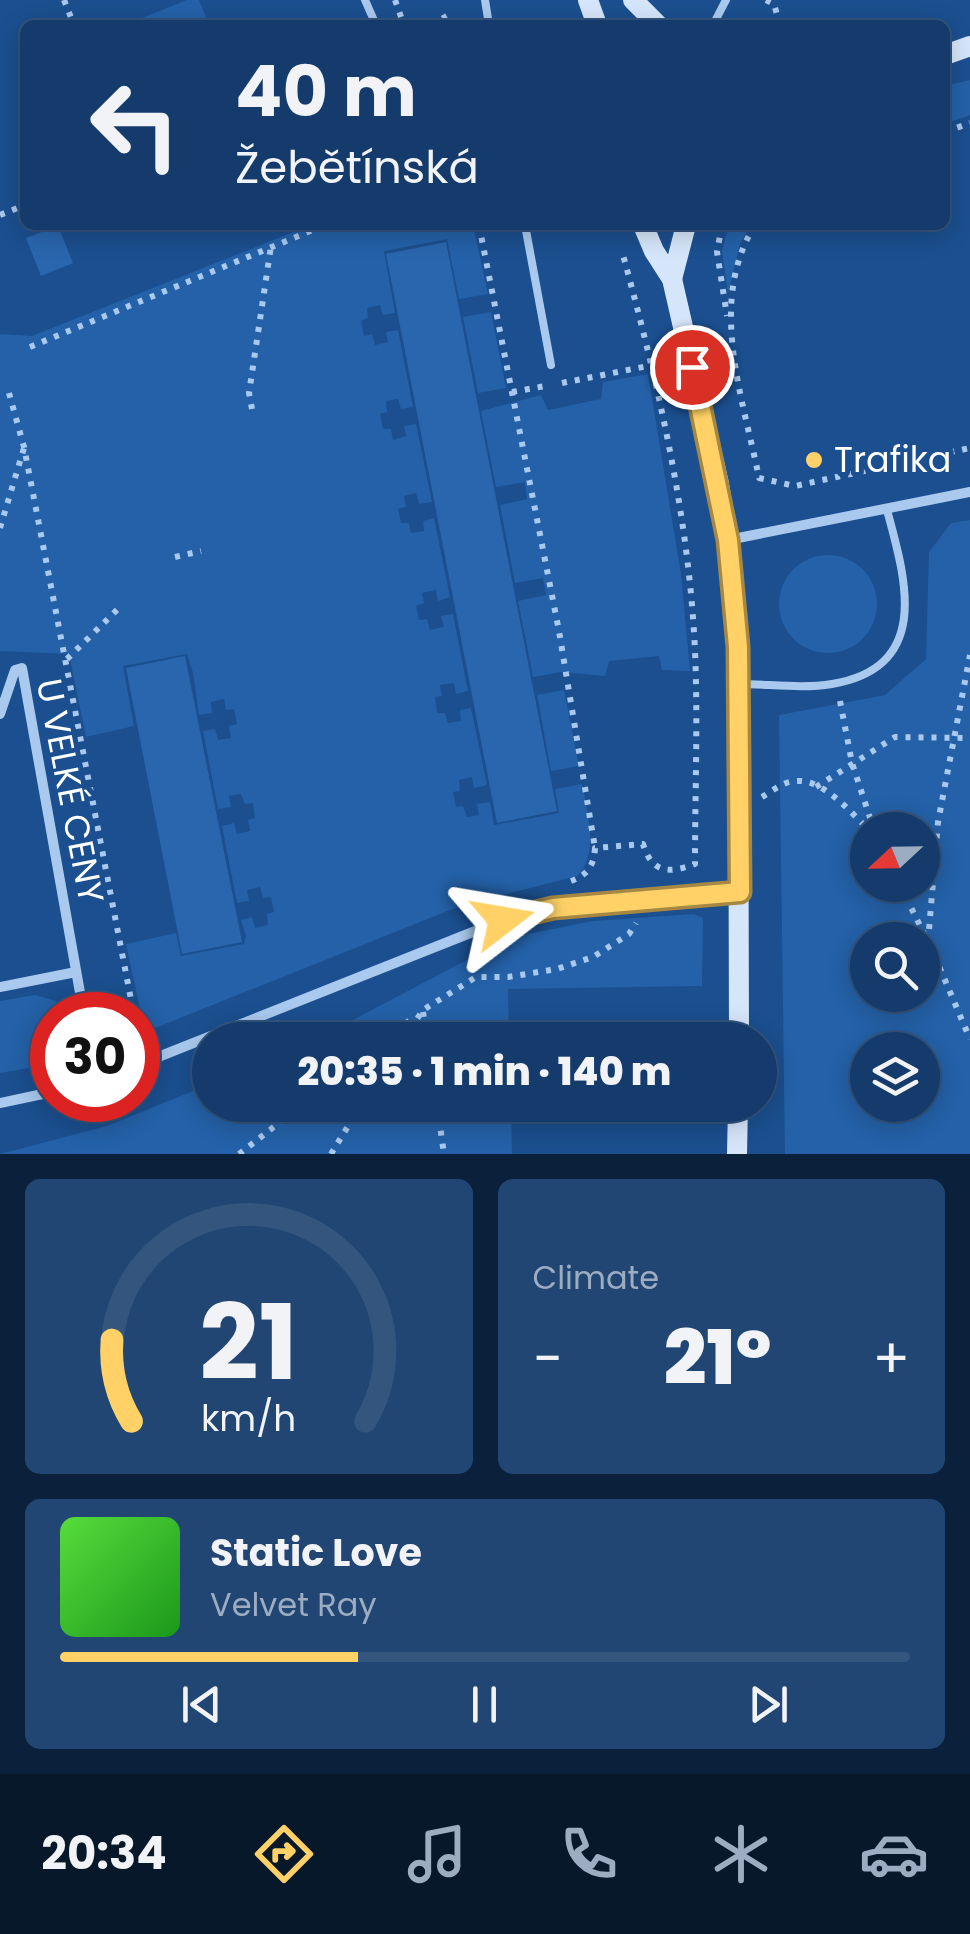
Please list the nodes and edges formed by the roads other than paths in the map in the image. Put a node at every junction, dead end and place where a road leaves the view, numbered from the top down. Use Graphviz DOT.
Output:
graph roads {
  1 [pos="633,0"];
  2 [pos="653,20"];
  3 [pos="527,230"];
  4 [pos="646,230"];
  5 [pos="685,230"];
  6 [pos="672,279"];
  7 [pos="551,366"];
  8 [pos="970,492"];
  9 [pos="887,510"];
  10 [pos="728,540"];
  11 [pos="739,684"];
  12 [pos="0,714"];
  13 [pos="740,892"];
  14 [pos="76,972"];
  15 [pos="0,987"];
  16 [pos="80,992"];
  17 [pos="738,1022"];
  18 [pos="160,1056"];
  19 [pos="30,1096"];
  20 [pos="0,1102"];
  21 [pos="738,1122"];
  22 [pos="737,1154"];
  1 -- 2 [label="street"];
  3 -- 7 [label="lane"];
  4 -- 6 [label="street"];
  5 -- 6 [label="street"];
  6 -- 10 [label="street"];
  8 -- 9 [label="street"];
  9 -- 10 [label="street"];
  9 -- 11 [label="lane"];
  10 -- 11 [label="street"];
  11 -- 13 [label="street"];
  12 -- 14 [label="street, U VELKÉ CENY"];
  13 -- 17 [label="street"];
  13 -- 18 [label="street"];
  14 -- 15 [label="street"];
  14 -- 16 [label="street, U VELKÉ CENY"];
  19 -- 20 [label="street"];
  21 -- 22 [label="street"];
}
